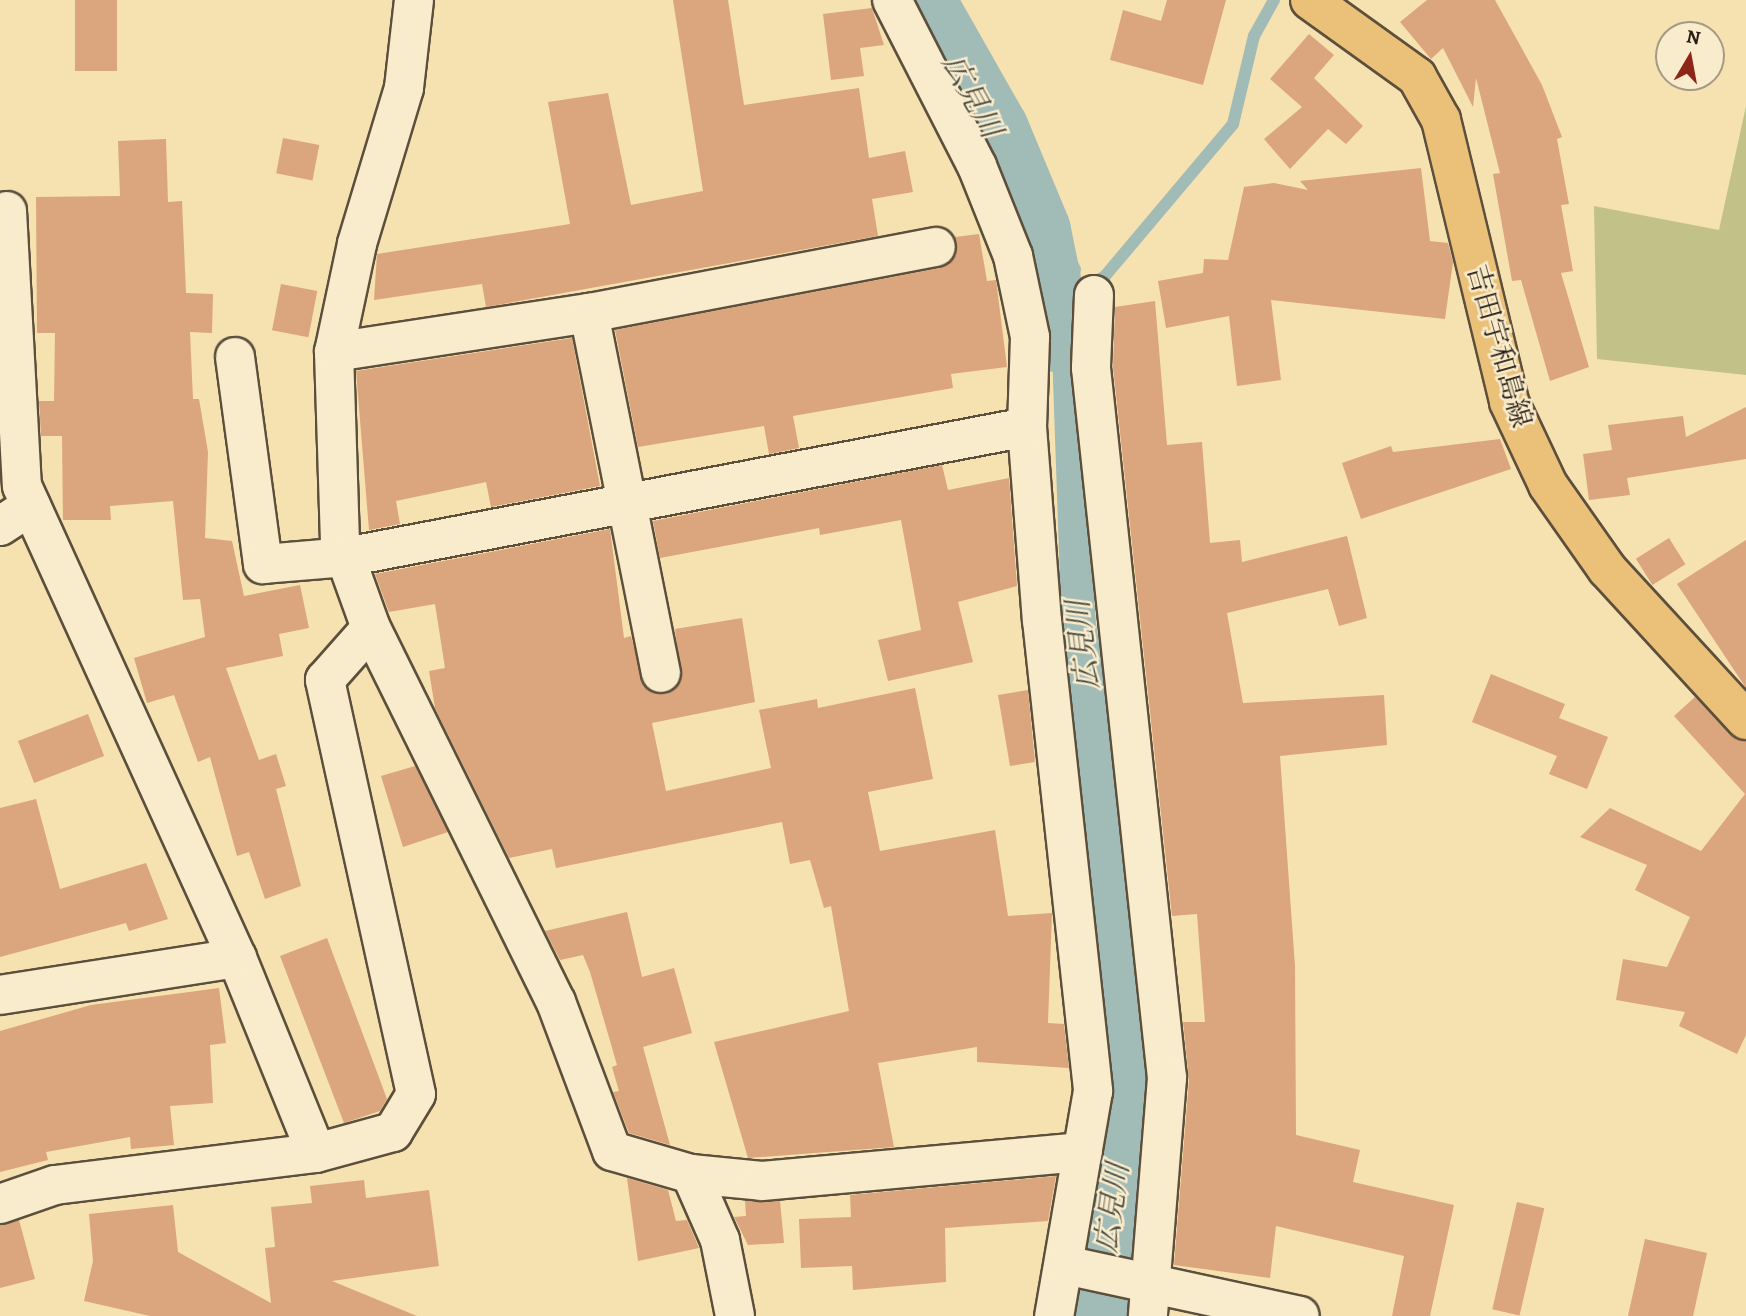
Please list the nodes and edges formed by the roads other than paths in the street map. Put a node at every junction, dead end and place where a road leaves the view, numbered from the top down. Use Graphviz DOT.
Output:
graph roads {
  1 [pos="414,0"];
  2 [pos="892,0"];
  3 [pos="1310,0"];
  4 [pos="7,211"];
  5 [pos="936,247"];
  6 [pos="1094,295"];
  7 [pos="589,313"];
  8 [pos="334,352"];
  9 [pos="236,356"];
  10 [pos="1027,427"];
  11 [pos="627,504"];
  12 [pos="31,506"];
  13 [pos="0,526"];
  14 [pos="346,557"];
  15 [pos="371,628"];
  16 [pos="661,673"];
  17 [pos="1746,720"];
  18 [pos="237,958"];
  19 [pos="0,995"];
  20 [pos="316,1153"];
  21 [pos="1083,1153"];
  22 [pos="691,1174"];
  23 [pos="0,1203"];
  24 [pos="1071,1266"];
  25 [pos="1146,1291"];
  26 [pos="735,1316"];
  27 [pos="1054,1316"];
  28 [pos="1300,1316"];
  1 -- 8 [label="street"];
  2 -- 10 [label="street"];
  3 -- 17 [label="main road, 吉田宇和島線"];
  4 -- 12 [label="street"];
  5 -- 7 [label="street"];
  6 -- 25 [label="street"];
  7 -- 8 [label="street"];
  7 -- 11 [label="street"];
  8 -- 14 [label="street"];
  9 -- 14 [label="street"];
  10 -- 11 [label="street"];
  10 -- 21 [label="street"];
  11 -- 14 [label="street"];
  11 -- 16 [label="street"];
  12 -- 13 [label="street"];
  12 -- 18 [label="street"];
  14 -- 15 [label="street"];
  15 -- 20 [label="street"];
  15 -- 22 [label="street"];
  18 -- 19 [label="street"];
  18 -- 20 [label="street"];
  20 -- 23 [label="street"];
  21 -- 22 [label="street"];
  21 -- 24 [label="street"];
  22 -- 26 [label="street"];
  24 -- 25 [label="street"];
  24 -- 27 [label="street"];
  25 -- 28 [label="street"];
}
